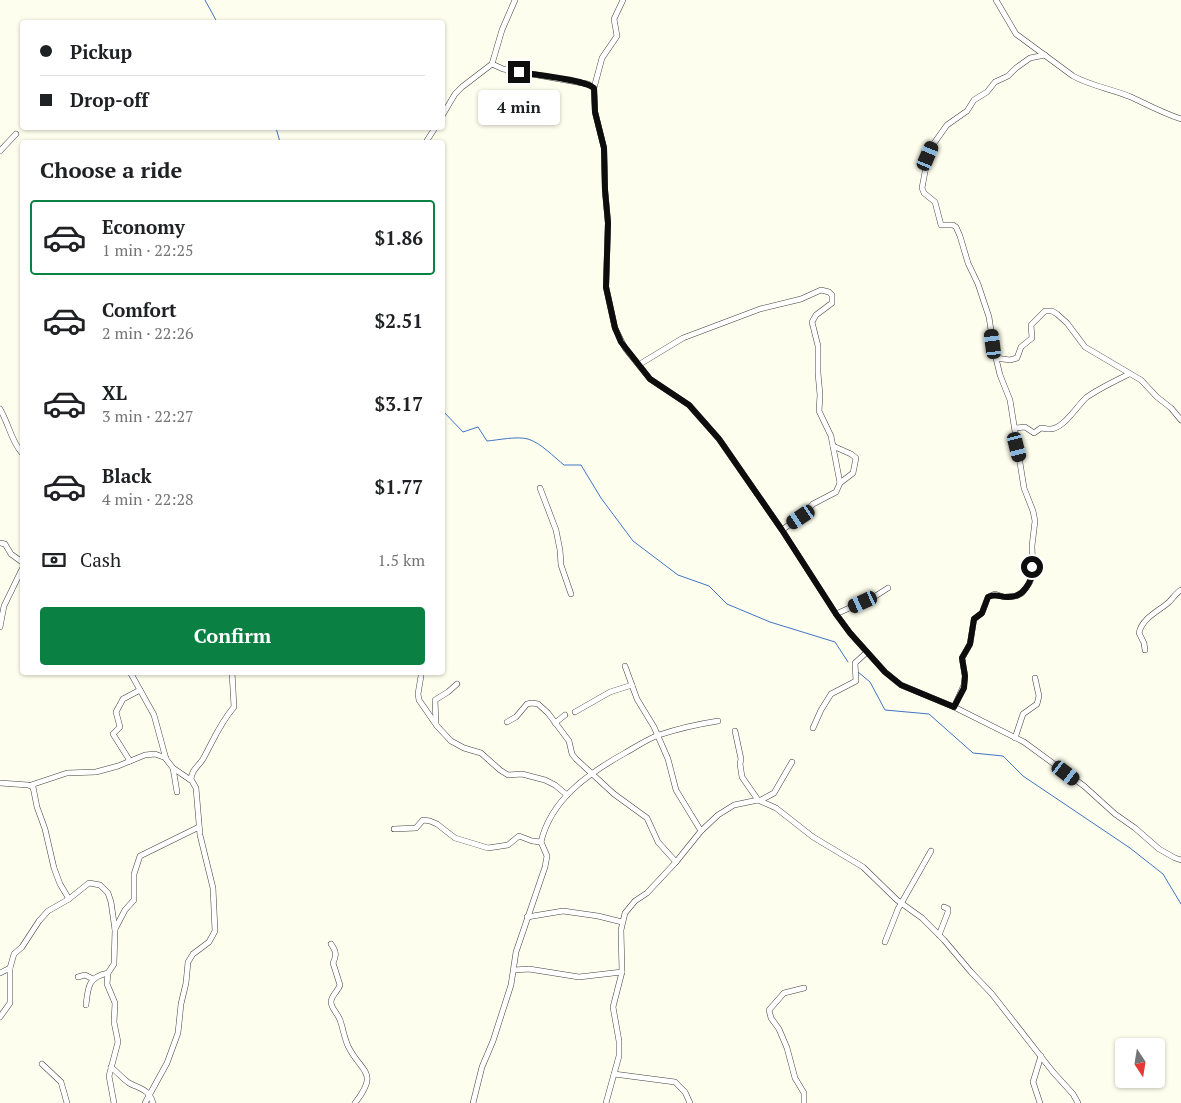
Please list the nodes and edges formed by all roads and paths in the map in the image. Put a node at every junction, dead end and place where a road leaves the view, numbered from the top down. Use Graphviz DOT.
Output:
graph roads {
  1 [pos="516,0"];
  2 [pos="624,0"];
  3 [pos="996,0"];
  4 [pos="1045,55"];
  5 [pos="492,64"];
  6 [pos="594,88"];
  7 [pos="445,111"];
  8 [pos="1181,119"];
  9 [pos="16,134"];
  10 [pos="0,151"];
  11 [pos="996,358"];
  12 [pos="640,364"];
  13 [pos="1129,374"];
  14 [pos="0,409"];
  15 [pos="1181,420"];
  16 [pos="1015,428"];
  17 [pos="833,446"];
  18 [pos="20,451"];
  19 [pos="840,483"];
  20 [pos="540,488"];
  21 [pos="782,530"];
  22 [pos="0,543"];
  23 [pos="20,561"];
  24 [pos="20,573"];
  25 [pos="888,588"];
  26 [pos="1181,590"];
  27 [pos="571,594"];
  28 [pos="1,609"];
  29 [pos="836,614"];
  30 [pos="0,627"];
  31 [pos="1145,650"];
  32 [pos="867,652"];
  33 [pos="625,666"];
  34 [pos="132,675"];
  35 [pos="232,675"];
  36 [pos="421,676"];
  37 [pos="1035,678"];
  38 [pos="457,684"];
  39 [pos="632,685"];
  40 [pos="140,690"];
  41 [pos="954,707"];
  42 [pos="575,712"];
  43 [pos="566,715"];
  44 [pos="718,721"];
  45 [pos="507,722"];
  46 [pos="555,723"];
  47 [pos="437,726"];
  48 [pos="813,728"];
  49 [pos="735,731"];
  50 [pos="658,736"];
  51 [pos="1015,738"];
  52 [pos="166,759"];
  53 [pos="130,761"];
  54 [pos="792,762"];
  55 [pos="173,768"];
  56 [pos="590,774"];
  57 [pos="191,779"];
  58 [pos="0,784"];
  59 [pos="30,786"];
  60 [pos="177,792"];
  61 [pos="567,795"];
  62 [pos="760,800"];
  63 [pos="199,827"];
  64 [pos="394,829"];
  65 [pos="701,831"];
  66 [pos="541,842"];
  67 [pos="931,851"];
  68 [pos="1181,860"];
  69 [pos="676,862"];
  70 [pos="69,899"];
  71 [pos="902,904"];
  72 [pos="944,907"];
  73 [pos="527,917"];
  74 [pos="622,922"];
  75 [pos="115,930"];
  76 [pos="939,935"];
  77 [pos="885,942"];
  78 [pos="330,944"];
  79 [pos="10,968"];
  80 [pos="514,970"];
  81 [pos="622,972"];
  82 [pos="0,973"];
  83 [pos="108,973"];
  84 [pos="78,977"];
  85 [pos="93,979"];
  86 [pos="804,988"];
  87 [pos="86,1005"];
  88 [pos="0,1017"];
  89 [pos="1041,1056"];
  90 [pos="42,1064"];
  91 [pos="111,1066"];
  92 [pos="614,1074"];
  93 [pos="150,1094"];
  94 [pos="67,1103"];
  95 [pos="114,1103"];
  96 [pos="145,1103"];
  97 [pos="153,1103"];
  98 [pos="355,1103"];
  99 [pos="473,1103"];
  100 [pos="606,1103"];
  101 [pos="690,1103"];
  102 [pos="804,1103"];
  103 [pos="1040,1103"];
  104 [pos="1078,1103"];
  1 -- 5 [label="street"];
  2 -- 6 [label="street"];
  3 -- 4 [label="street"];
  4 -- 8 [label="street"];
  4 -- 11 [label="street"];
  5 -- 6 [label="street"];
  5 -- 7 [label="street"];
  6 -- 12 [label="street"];
  9 -- 10 [label="street"];
  11 -- 13 [label="street"];
  11 -- 16 [label="street"];
  12 -- 17 [label="street"];
  12 -- 21 [label="street"];
  13 -- 15 [label="street"];
  13 -- 16 [label="street"];
  14 -- 18 [label="street"];
  16 -- 41 [label="street"];
  17 -- 19 [label="street"];
  17 -- 19 [label="street"];
  19 -- 21 [label="street"];
  20 -- 27 [label="street"];
  21 -- 29 [label="street"];
  22 -- 23 [label="street"];
  24 -- 28 [label="street"];
  25 -- 29 [label="street"];
  26 -- 31 [label="street"];
  28 -- 30 [label="street"];
  29 -- 32 [label="street"];
  32 -- 41 [label="street"];
  32 -- 48 [label="street"];
  33 -- 39 [label="street"];
  34 -- 40 [label="street"];
  35 -- 57 [label="street"];
  36 -- 47 [label="street"];
  37 -- 51 [label="street"];
  38 -- 47 [label="street"];
  39 -- 42 [label="street"];
  39 -- 50 [label="street"];
  40 -- 52 [label="street"];
  40 -- 53 [label="street"];
  41 -- 51 [label="street"];
  43 -- 46 [label="street"];
  44 -- 50 [label="street"];
  45 -- 46 [label="street"];
  46 -- 56 [label="street"];
  47 -- 61 [label="street"];
  49 -- 62 [label="street"];
  50 -- 56 [label="street"];
  50 -- 65 [label="street"];
  51 -- 68 [label="street"];
  52 -- 53 [label="street"];
  52 -- 55 [label="street"];
  53 -- 59 [label="street"];
  54 -- 62 [label="street"];
  55 -- 57 [label="street"];
  55 -- 60 [label="street"];
  56 -- 61 [label="street"];
  56 -- 69 [label="street"];
  57 -- 63 [label="street"];
  58 -- 59 [label="street"];
  59 -- 70 [label="street"];
  61 -- 66 [label="street"];
  62 -- 65 [label="street"];
  62 -- 71 [label="street"];
  63 -- 75 [label="street"];
  63 -- 93 [label="street"];
  64 -- 66 [label="street"];
  65 -- 69 [label="street"];
  66 -- 73 [label="street"];
  67 -- 71 [label="street"];
  69 -- 74 [label="street"];
  70 -- 75 [label="street"];
  70 -- 79 [label="street"];
  71 -- 76 [label="street"];
  71 -- 77 [label="street"];
  72 -- 76 [label="street"];
  73 -- 74 [label="street"];
  73 -- 80 [label="street"];
  74 -- 81 [label="street"];
  75 -- 83 [label="street"];
  76 -- 89 [label="street"];
  78 -- 98 [label="street"];
  79 -- 82 [label="street"];
  79 -- 88 [label="street"];
  80 -- 81 [label="street"];
  80 -- 99 [label="street"];
  81 -- 92 [label="street"];
  83 -- 85 [label="street"];
  83 -- 91 [label="street"];
  84 -- 85 [label="street"];
  85 -- 87 [label="street"];
  86 -- 102 [label="street"];
  89 -- 103 [label="street"];
  89 -- 104 [label="street"];
  90 -- 94 [label="street"];
  91 -- 93 [label="street"];
  91 -- 95 [label="street"];
  92 -- 100 [label="street"];
  92 -- 101 [label="street"];
  93 -- 96 [label="street"];
  93 -- 97 [label="street"];
}
